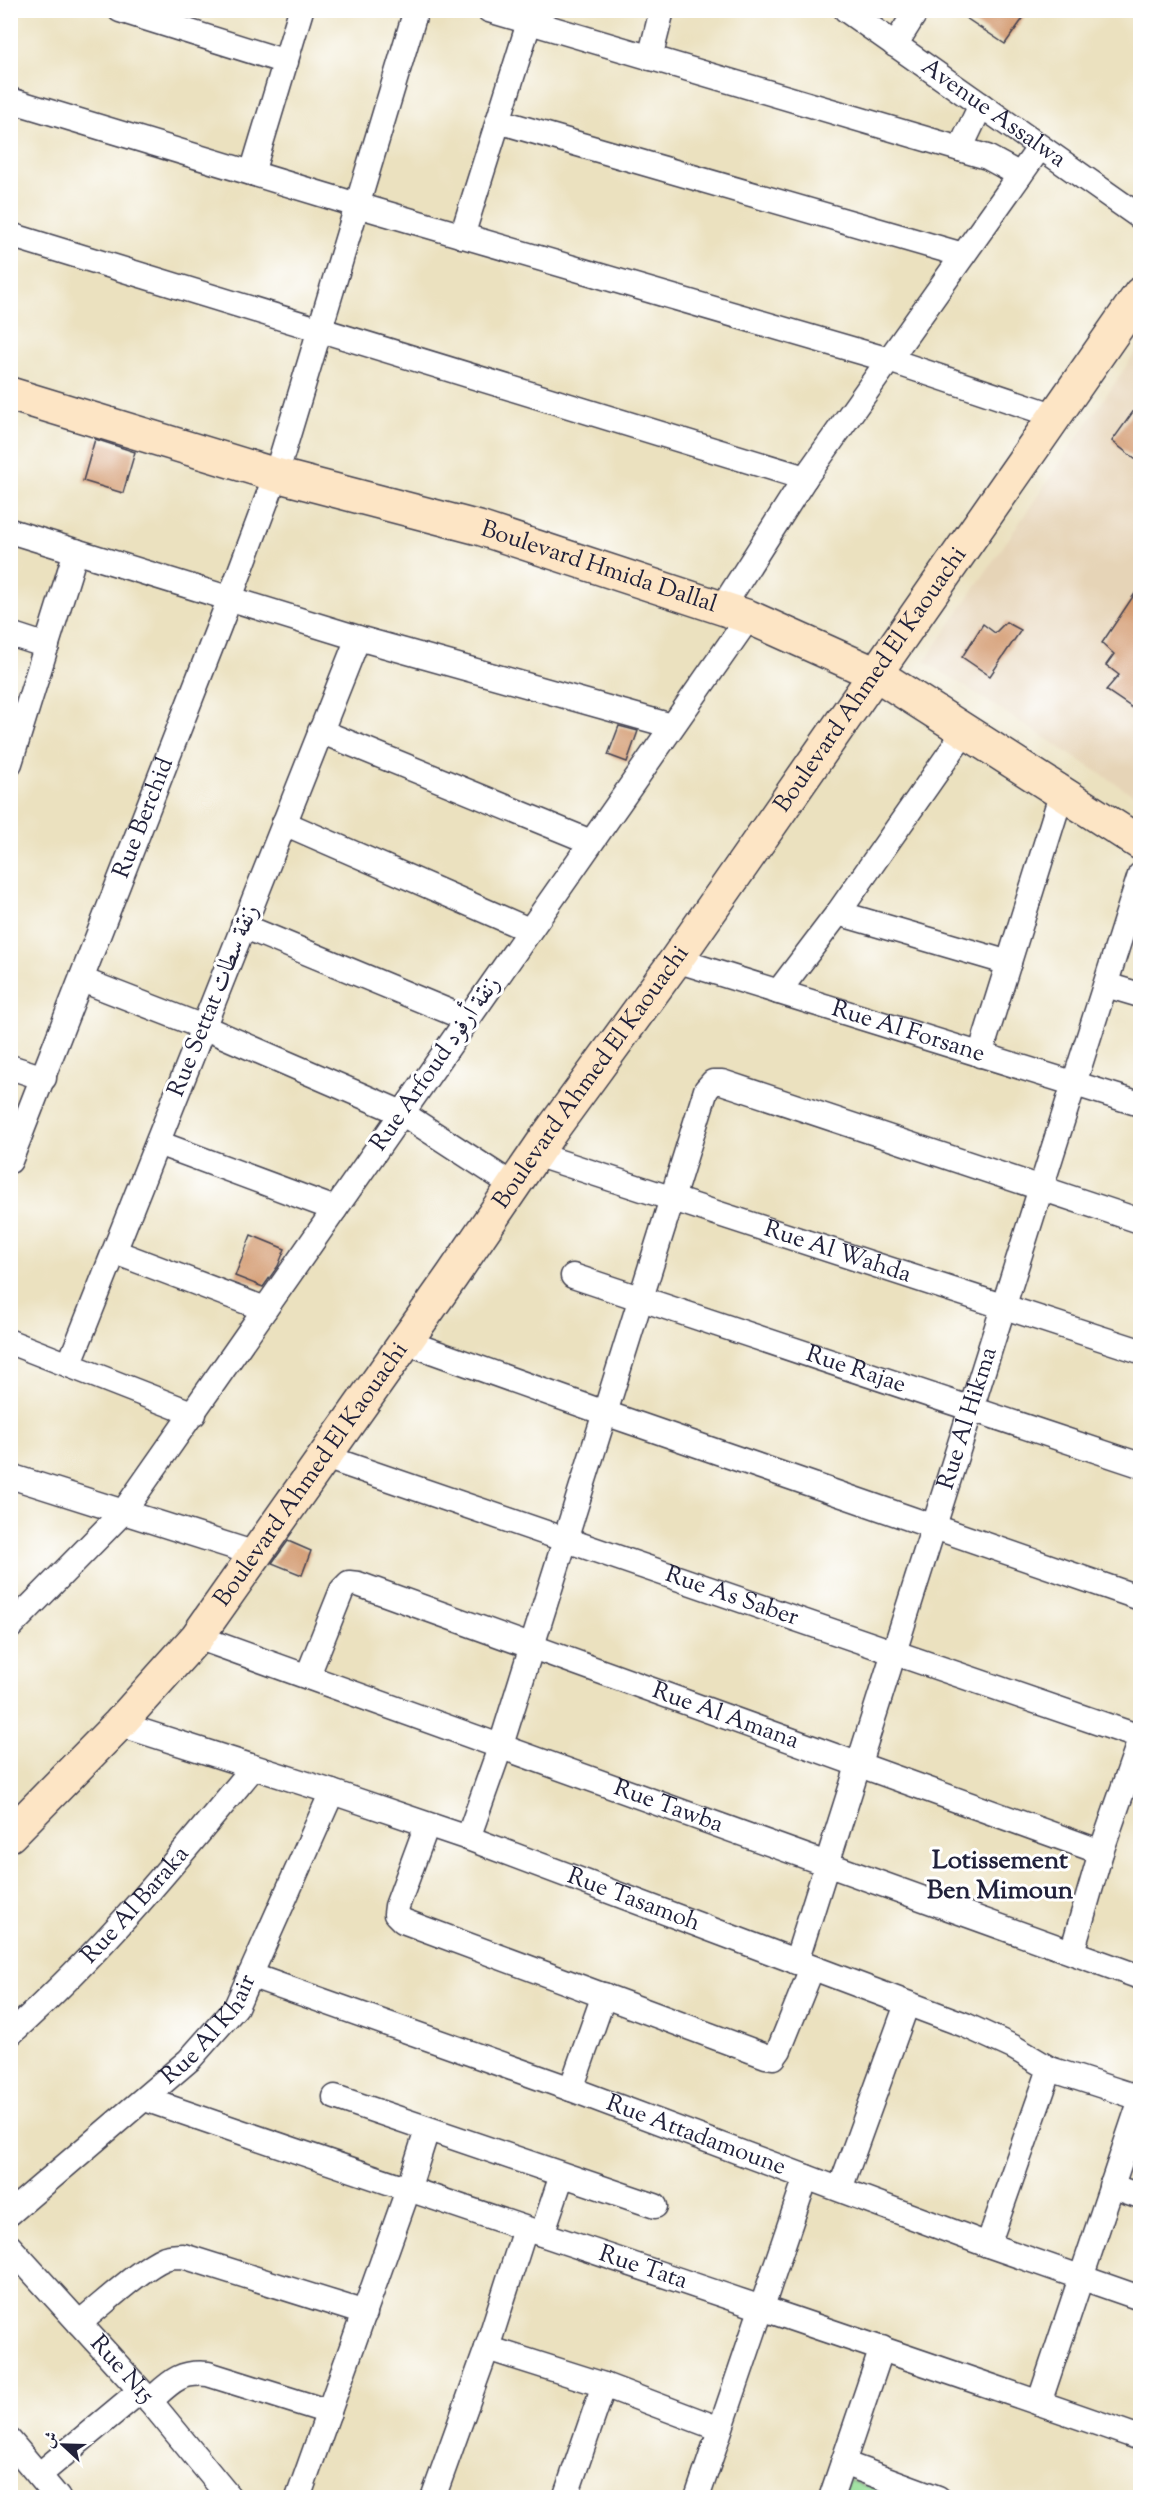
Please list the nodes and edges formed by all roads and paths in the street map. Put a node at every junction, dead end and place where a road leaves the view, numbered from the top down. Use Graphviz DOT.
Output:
graph roads {
  1 [pos="120,10"];
  2 [pos="301,10"];
  3 [pos="416,10"];
  4 [pos="489,10"];
  5 [pos="662,10"];
  6 [pos="846,10"];
  7 [pos="917,10"];
  8 [pos="531,16"];
  9 [pos="895,45"];
  10 [pos="650,58"];
  11 [pos="286,62"];
  12 [pos="10,100"];
  13 [pos="981,105"];
  14 [pos="498,121"];
  15 [pos="1040,147"];
  16 [pos="960,149"];
  17 [pos="252,173"];
  18 [pos="1020,175"];
  19 [pos="357,205"];
  20 [pos="1140,217"];
  21 [pos="10,235"];
  22 [pos="462,236"];
  23 [pos="963,255"];
  24 [pos="1140,294"];
  25 [pos="319,330"];
  26 [pos="889,360"];
  27 [pos="10,394"];
  28 [pos="1056,416"];
  29 [pos="276,475"];
  30 [pos="805,478"];
  31 [pos="10,531"];
  32 [pos="76,551"];
  33 [pos="230,598"];
  34 [pos="736,613"];
  35 [pos="10,634"];
  36 [pos="358,638"];
  37 [pos="46,646"];
  38 [pos="876,674"];
  39 [pos="672,726"];
  40 [pos="966,730"];
  41 [pos="15,731"];
  42 [pos="320,731"];
  43 [pos="10,763"];
  44 [pos="1062,792"];
  45 [pos="284,823"];
  46 [pos="591,842"];
  47 [pos="1140,843"];
  48 [pos="1140,875"];
  49 [pos="838,913"];
  50 [pos="243,926"];
  51 [pos="530,930"];
  52 [pos="676,960"];
  53 [pos="1009,963"];
  54 [pos="82,980"];
  55 [pos="1106,985"];
  56 [pos="777,992"];
  57 [pos="1140,995"];
  58 [pos="467,1019"];
  59 [pos="203,1027"];
  60 [pos="980,1054"];
  61 [pos="10,1068"];
  62 [pos="44,1078"];
  63 [pos="1074,1084"];
  64 [pos="1140,1104"];
  65 [pos="402,1113"];
  66 [pos="158,1143"];
  67 [pos="535,1154"];
  68 [pos="10,1161"];
  69 [pos="514,1186"];
  70 [pos="1041,1189"];
  71 [pos="673,1198"];
  72 [pos="335,1209"];
  73 [pos="1140,1221"];
  74 [pos="115,1252"];
  75 [pos="573,1276"];
  76 [pos="641,1298"];
  77 [pos="1004,1306"];
  78 [pos="265,1309"];
  79 [pos="10,1342"];
  80 [pos="405,1342"];
  81 [pos="1140,1351"];
  82 [pos="69,1365"];
  83 [pos="971,1408"];
  84 [pos="605,1413"];
  85 [pos="194,1414"];
  86 [pos="325,1458"];
  87 [pos="1140,1465"];
  88 [pos="10,1476"];
  89 [pos="124,1511"];
  90 [pos="934,1525"];
  91 [pos="566,1539"];
  92 [pos="256,1554"];
  93 [pos="1140,1598"];
  94 [pos="10,1627"];
  95 [pos="197,1637"];
  96 [pos="532,1647"];
  97 [pos="893,1652"];
  98 [pos="308,1675"];
  99 [pos="119,1724"];
  100 [pos="1140,1739"];
  101 [pos="501,1745"];
  102 [pos="858,1764"];
  103 [pos="254,1768"];
  104 [pos="332,1792"];
  105 [pos="427,1825"];
  106 [pos="10,1835"];
  107 [pos="468,1838"];
  108 [pos="1101,1852"];
  109 [pos="828,1864"];
  110 [pos="1072,1952"];
  111 [pos="804,1965"];
  112 [pos="250,1974"];
  113 [pos="1140,1977"];
  114 [pos="604,1995"];
  115 [pos="907,2004"];
  116 [pos="10,2034"];
  117 [pos="1050,2069"];
  118 [pos="571,2089"];
  119 [pos="335,2097"];
  120 [pos="145,2100"];
  121 [pos="1140,2100"];
  122 [pos="427,2130"];
  123 [pos="562,2175"];
  124 [pos="806,2177"];
  125 [pos="1111,2186"];
  126 [pos="840,2189"];
  127 [pos="408,2190"];
  128 [pos="1140,2196"];
  129 [pos="655,2206"];
  130 [pos="10,2213"];
  131 [pos="534,2231"];
  132 [pos="988,2245"];
  133 [pos="10,2247"];
  134 [pos="1081,2278"];
  135 [pos="1140,2298"];
  136 [pos="763,2307"];
  137 [pos="365,2313"];
  138 [pos="79,2323"];
  139 [pos="487,2348"];
  140 [pos="882,2348"];
  141 [pos="604,2385"];
  142 [pos="145,2396"];
  143 [pos="1039,2403"];
  144 [pos="329,2412"];
  145 [pos="720,2428"];
  146 [pos="1140,2438"];
  147 [pos="10,2441"];
  148 [pos="843,2463"];
  149 [pos="39,2475"];
  150 [pos="58,2498"];
  151 [pos="230,2498"];
  152 [pos="298,2498"];
  153 [pos="433,2498"];
  154 [pos="565,2498"];
  155 [pos="697,2498"];
  156 [pos="831,2498"];
  157 [pos="938,2498"];
  1 -- 11 [label="street"];
  2 -- 11 [label="street"];
  3 -- 19 [label="street, Rue Berchid"];
  4 -- 8 [label="street"];
  5 -- 10 [label="street"];
  6 -- 9 [label="street, Avenue Assalwa"];
  7 -- 9 [label="street"];
  8 -- 10 [label="street"];
  8 -- 14 [label="street"];
  9 -- 13 [label="street, Avenue Assalwa"];
  10 -- 16 [label="street"];
  11 -- 17 [label="street"];
  12 -- 17 [label="street"];
  13 -- 15 [label="street, Avenue Assalwa"];
  13 -- 16 [label="street"];
  14 -- 22 [label="street"];
  14 -- 23 [label="street"];
  15 -- 18 [label="street, Rue Arfoud زنقة أرفود"];
  15 -- 20 [label="street, Avenue Assalwa"];
  16 -- 18 [label="street"];
  17 -- 19 [label="street"];
  18 -- 23 [label="street, Rue Arfoud زنقة أرفود"];
  19 -- 22 [label="street"];
  19 -- 25 [label="street, Rue Berchid"];
  21 -- 25 [label="street"];
  22 -- 26 [label="street"];
  23 -- 26 [label="street, Rue Arfoud زنقة أرفود"];
  24 -- 28 [label="street, Boulevard Ahmed El Kaouachi"];
  25 -- 29 [label="street, Rue Berchid"];
  25 -- 30 [label="street"];
  26 -- 28 [label="street"];
  26 -- 30 [label="street, Rue Arfoud زنقة أرفود"];
  27 -- 29 [label="street, Boulevard Hmida Dallal"];
  28 -- 38 [label="street, Boulevard Ahmed El Kaouachi"];
  29 -- 33 [label="street, Rue Berchid"];
  29 -- 34 [label="street, Boulevard Hmida Dallal"];
  30 -- 34 [label="street, Rue Arfoud زنقة أرفود"];
  31 -- 32 [label="street"];
  32 -- 33 [label="street"];
  32 -- 37 [label="street"];
  33 -- 36 [label="street"];
  33 -- 54 [label="street, Rue Berchid"];
  34 -- 38 [label="street, Boulevard Hmida Dallal"];
  34 -- 39 [label="street, Rue Arfoud زنقة أرفود"];
  35 -- 37 [label="street"];
  36 -- 39 [label="street"];
  36 -- 42 [label="street, Rue Settat زنقة سطات"];
  37 -- 41 [label="street"];
  38 -- 40 [label="street, Boulevard Hmida Dallal"];
  38 -- 52 [label="street, Boulevard Ahmed El Kaouachi"];
  39 -- 46 [label="street, Rue Arfoud زنقة أرفود"];
  40 -- 44 [label="street, Boulevard Hmida Dallal"];
  40 -- 49 [label="street"];
  41 -- 43 [label="street"];
  42 -- 45 [label="street, Rue Settat زنقة سطات"];
  42 -- 46 [label="street"];
  44 -- 47 [label="street, Boulevard Hmida Dallal"];
  44 -- 53 [label="street"];
  45 -- 50 [label="street, Rue Settat زنقة سطات"];
  45 -- 51 [label="street"];
  46 -- 51 [label="street, Rue Arfoud زنقة أرفود"];
  48 -- 55 [label="street, Rue Al Hikma"];
  49 -- 53 [label="street"];
  49 -- 56 [label="street"];
  50 -- 58 [label="street"];
  50 -- 59 [label="street, Rue Settat زنقة سطات"];
  51 -- 58 [label="street, Rue Arfoud زنقة أرفود"];
  52 -- 56 [label="street, Rue Al Forsane"];
  52 -- 67 [label="street, Boulevard Ahmed El Kaouachi"];
  53 -- 60 [label="street"];
  54 -- 59 [label="street"];
  54 -- 62 [label="street, Rue Berchid"];
  55 -- 57 [label="street"];
  55 -- 63 [label="street, Rue Al Hikma"];
  56 -- 60 [label="street, Rue Al Forsane"];
  58 -- 65 [label="street, Rue Arfoud زنقة أرفود"];
  59 -- 65 [label="street"];
  59 -- 66 [label="street, Rue Settat زنقة سطات"];
  60 -- 63 [label="street, Rue Al Forsane"];
  61 -- 62 [label="street"];
  62 -- 68 [label="street, Rue Berchid"];
  63 -- 64 [label="street, Rue Al Forsane"];
  63 -- 70 [label="street, Rue Al Hikma"];
  65 -- 69 [label="street"];
  65 -- 72 [label="street, Rue Arfoud زنقة أرفود"];
  66 -- 72 [label="street"];
  66 -- 74 [label="street, Rue Settat زنقة سطات"];
  67 -- 69 [label="street, Boulevard Ahmed El Kaouachi"];
  67 -- 71 [label="street, Rue Al Wahda"];
  69 -- 80 [label="street, Boulevard Ahmed El Kaouachi"];
  70 -- 71 [label="street"];
  70 -- 73 [label="street"];
  70 -- 77 [label="street, Rue Al Hikma"];
  71 -- 76 [label="street"];
  71 -- 77 [label="street, Rue Al Wahda"];
  72 -- 78 [label="street, Rue Arfoud زنقة أرفود"];
  74 -- 78 [label="street"];
  74 -- 82 [label="street, Rue Settat زنقة سطات"];
  75 -- 76 [label="street, Rue Rajae"];
  76 -- 83 [label="street, Rue Rajae"];
  76 -- 84 [label="street"];
  77 -- 81 [label="street, Rue Al Wahda"];
  77 -- 83 [label="street, Rue Al Hikma"];
  78 -- 85 [label="street, Rue Arfoud زنقة أرفود"];
  79 -- 82 [label="street"];
  80 -- 84 [label="street"];
  80 -- 86 [label="street, Boulevard Ahmed El Kaouachi"];
  82 -- 85 [label="street"];
  83 -- 87 [label="street, Rue Rajae"];
  83 -- 90 [label="street, Rue Al Hikma"];
  84 -- 90 [label="street"];
  84 -- 91 [label="street"];
  85 -- 89 [label="street, Rue Arfoud زنقة أرفود"];
  86 -- 91 [label="street, Rue As Saber"];
  86 -- 92 [label="street, Boulevard Ahmed El Kaouachi"];
  88 -- 89 [label="street"];
  89 -- 92 [label="street"];
  89 -- 94 [label="street, Rue Arfoud زنقة أرفود"];
  90 -- 93 [label="street"];
  90 -- 97 [label="street, Rue Al Hikma"];
  91 -- 96 [label="street"];
  91 -- 97 [label="street, Rue As Saber"];
  92 -- 95 [label="street, Boulevard Ahmed El Kaouachi"];
  95 -- 98 [label="street, Rue Tawba"];
  95 -- 99 [label="street, Boulevard Ahmed El Kaouachi"];
  96 -- 98 [label="street, Rue Al Amana"];
  96 -- 101 [label="street"];
  96 -- 102 [label="street, Rue Al Amana"];
  97 -- 100 [label="street, Rue As Saber"];
  97 -- 102 [label="street, Rue Al Hikma"];
  98 -- 101 [label="street, Rue Tawba"];
  99 -- 103 [label="street, Rue Tasamoh"];
  99 -- 106 [label="street, Boulevard Ahmed El Kaouachi"];
  100 -- 108 [label="street"];
  101 -- 107 [label="street"];
  101 -- 109 [label="street, Rue Tawba"];
  102 -- 108 [label="street, Rue Al Amana"];
  102 -- 109 [label="street, Rue Al Hikma"];
  103 -- 104 [label="street, Rue Tasamoh"];
  103 -- 116 [label="street, Rue Al Baraka"];
  104 -- 105 [label="street, Rue Tasamoh"];
  104 -- 112 [label="street, Rue Al Khair"];
  105 -- 107 [label="street, Rue Tasamoh"];
  105 -- 114 [label="street"];
  107 -- 111 [label="street, Rue Tasamoh"];
  108 -- 110 [label="street"];
  109 -- 110 [label="street, Rue Tawba"];
  109 -- 111 [label="street, Rue Al Hikma"];
  110 -- 113 [label="street, Rue Tawba"];
  111 -- 114 [label="street, Rue Al Hikma"];
  111 -- 115 [label="street, Rue Tasamoh"];
  112 -- 118 [label="street, Rue Attadamoune"];
  112 -- 120 [label="street, Rue Al Khair"];
  114 -- 118 [label="street"];
  115 -- 117 [label="street, Rue Tasamoh"];
  115 -- 126 [label="street"];
  117 -- 121 [label="street, Rue Tasamoh"];
  117 -- 132 [label="street"];
  118 -- 124 [label="street, Rue Attadamoune"];
  119 -- 122 [label="street"];
  120 -- 127 [label="street, Rue Tata"];
  120 -- 130 [label="street, Rue Al Khair"];
  121 -- 125 [label="street"];
  122 -- 123 [label="street"];
  122 -- 127 [label="street"];
  123 -- 129 [label="street"];
  123 -- 131 [label="street"];
  124 -- 126 [label="street, Rue Attadamoune"];
  124 -- 136 [label="street"];
  125 -- 128 [label="street"];
  125 -- 134 [label="street"];
  126 -- 132 [label="street, Rue Attadamoune"];
  127 -- 131 [label="street, Rue Tata"];
  127 -- 137 [label="street"];
  131 -- 136 [label="street, Rue Tata"];
  131 -- 139 [label="street"];
  132 -- 134 [label="street, Rue Attadamoune"];
  133 -- 138 [label="street, Rue N15"];
  134 -- 135 [label="street, Rue Attadamoune"];
  134 -- 143 [label="street"];
  136 -- 140 [label="street, Rue Tata"];
  136 -- 145 [label="street"];
  137 -- 138 [label="street"];
  137 -- 144 [label="street"];
  138 -- 142 [label="street, Rue N15"];
  139 -- 141 [label="street"];
  139 -- 153 [label="street"];
  140 -- 143 [label="street, Rue Tata"];
  140 -- 148 [label="street"];
  141 -- 145 [label="street"];
  141 -- 154 [label="street"];
  142 -- 144 [label="street"];
  142 -- 149 [label="street"];
  142 -- 151 [label="street, Rue N15"];
  143 -- 146 [label="street, Rue Tata"];
  144 -- 152 [label="street"];
  145 -- 155 [label="street"];
  147 -- 149 [label="street"];
  148 -- 156 [label="street"];
  148 -- 157 [label="street"];
  149 -- 150 [label="street"];
}
